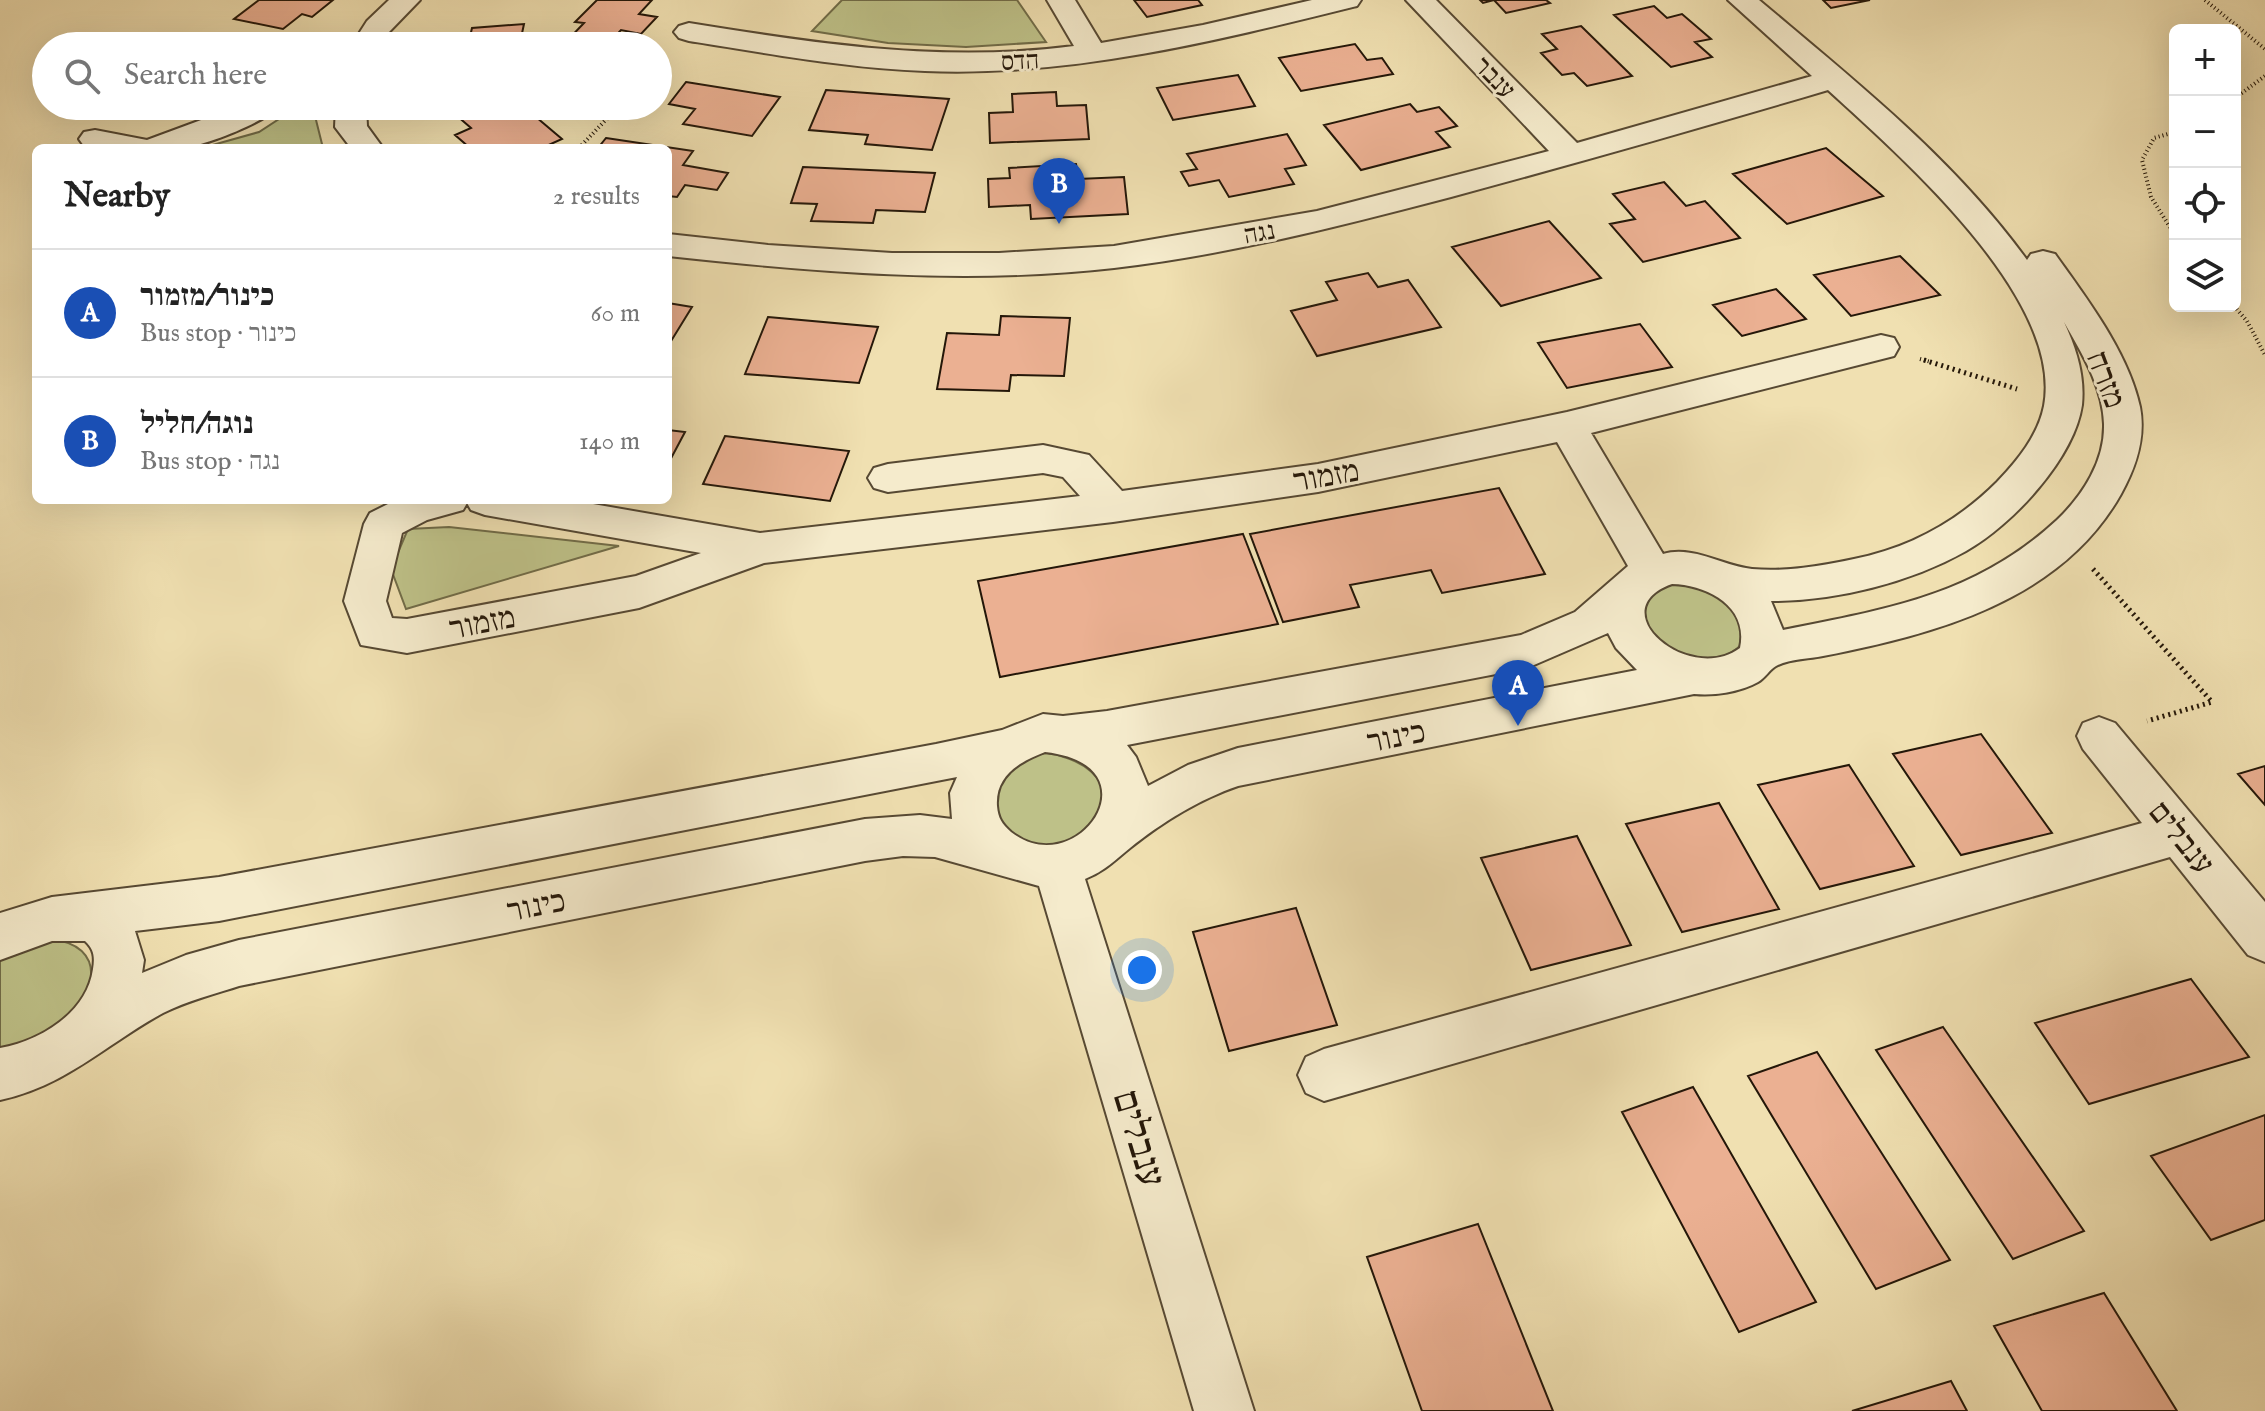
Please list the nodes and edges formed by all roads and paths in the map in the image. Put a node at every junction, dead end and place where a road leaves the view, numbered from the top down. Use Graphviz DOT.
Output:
graph roads {
  1 [pos="406,0"];
  2 [pos="1061,0"];
  3 [pos="1347,0"];
  4 [pos="1420,0"];
  5 [pos="1742,0"];
  6 [pos="2205,0"];
  7 [pos="374,32"];
  8 [pos="689,32"];
  9 [pos="2265,49"];
  10 [pos="1093,54"];
  11 [pos="2265,76"];
  12 [pos="1833,79"];
  13 [pos="2238,96"];
  14 [pos="234,120"];
  15 [pos="606,120"];
  16 [pos="2169,134"];
  17 [pos="95,139"];
  18 [pos="121,144"];
  19 [pos="166,144"];
  20 [pos="583,144"];
  21 [pos="1571,155"];
  22 [pos="2169,226"];
  23 [pos="672,245"];
  24 [pos="2239,312"];
  25 [pos="1881,347"];
  26 [pos="2265,355"];
  27 [pos="2063,403"];
  28 [pos="1567,426"];
  29 [pos="888,478"];
  30 [pos="431,504"];
  31 [pos="508,504"];
  32 [pos="1113,507"];
  33 [pos="2066,538"];
  34 [pos="761,548"];
  35 [pos="1728,582"];
  36 [pos="1638,583"];
  37 [pos="1762,651"];
  38 [pos="1692,677"];
  39 [pos="1066,734"];
  40 [pos="2099,736"];
  41 [pos="1000,748"];
  42 [pos="1114,833"];
  43 [pos="2179,834"];
  44 [pos="1003,855"];
  45 [pos="1057,865"];
  46 [pos="72,916"];
  47 [pos="5,932"];
  48 [pos="2265,939"];
  49 [pos="81,1036"];
  50 [pos="1324,1075"];
  51 [pos="1,1081"];
  52 [pos="1224,1411"];
  1 -- 7 [label="street"];
  2 -- 10 [label="street"];
  3 -- 10 [label="street, הדס"];
  4 -- 21 [label="street, ענבר"];
  5 -- 12 [label="street, מזרח"];
  6 -- 9 [label="path"];
  8 -- 10 [label="street, הדס"];
  11 -- 13 [label="path"];
  12 -- 21 [label="street, נגה"];
  12 -- 27 [label="street, מזרח"];
  12 -- 33 [label="street, מזרח"];
  14 -- 19 [label="street"];
  15 -- 20 [label="path"];
  16 -- 22 [label="path"];
  17 -- 18 [label="street"];
  21 -- 23 [label="street, נגה"];
  24 -- 26 [label="path"];
  25 -- 27 [label="path"];
  25 -- 28 [label="street, מזמור"];
  27 -- 35 [label="street, מזרח"];
  28 -- 32 [label="street, מזמור"];
  28 -- 36 [label="street"];
  29 -- 32 [label="street"];
  30 -- 34 [label="street, מזמור"];
  31 -- 34 [label="street, מזמור"];
  32 -- 34 [label="street, מזמור"];
  33 -- 37 [label="street, מזרח"];
  33 -- 40 [label="path"];
  35 -- 36 [label="street"];
  35 -- 37 [label="street"];
  36 -- 38 [label="street"];
  36 -- 39 [label="street, כינור"];
  37 -- 38 [label="street"];
  38 -- 42 [label="street, כינור"];
  39 -- 41 [label="street"];
  39 -- 42 [label="street"];
  40 -- 43 [label="street, ענבלים"];
  41 -- 44 [label="street"];
  41 -- 46 [label="street, כינור"];
  42 -- 45 [label="street"];
  43 -- 48 [label="street, ענבלים"];
  43 -- 50 [label="street"];
  44 -- 45 [label="street"];
  44 -- 49 [label="street, כינור"];
  45 -- 52 [label="street, ענבלים"];
  46 -- 47 [label="street, כינור"];
  46 -- 49 [label="street"];
  49 -- 51 [label="street"];
}
